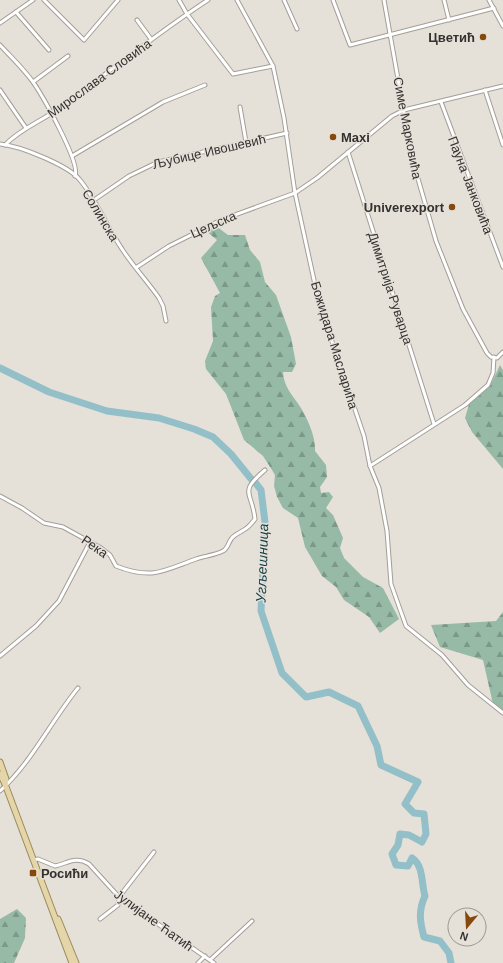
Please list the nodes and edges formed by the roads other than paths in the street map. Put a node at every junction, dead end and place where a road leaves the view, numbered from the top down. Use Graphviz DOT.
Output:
graph roads {
  1 [pos="33,0"];
  2 [pos="44,0"];
  3 [pos="118,0"];
  4 [pos="179,0"];
  5 [pos="208,0"];
  6 [pos="237,0"];
  7 [pos="284,0"];
  8 [pos="333,0"];
  9 [pos="384,0"];
  10 [pos="444,0"];
  11 [pos="489,0"];
  12 [pos="494,8"];
  13 [pos="16,12"];
  14 [pos="187,14"];
  15 [pos="137,20"];
  16 [pos="449,20"];
  17 [pos="0,23"];
  18 [pos="503,26"];
  19 [pos="297,29"];
  20 [pos="391,34"];
  21 [pos="151,39"];
  22 [pos="0,45"];
  23 [pos="49,50"];
  24 [pos="68,56"];
  25 [pos="273,66"];
  26 [pos="33,82"];
  27 [pos="205,85"];
  28 [pos="503,86"];
  29 [pos="0,90"];
  30 [pos="485,90"];
  31 [pos="441,102"];
  32 [pos="240,107"];
  33 [pos="404,110"];
  34 [pos="51,114"];
  35 [pos="26,128"];
  36 [pos="287,133"];
  37 [pos="246,142"];
  38 [pos="0,144"];
  39 [pos="5,145"];
  40 [pos="503,145"];
  41 [pos="348,152"];
  42 [pos="72,156"];
  43 [pos="75,176"];
  44 [pos="295,193"];
  45 [pos="94,200"];
  46 [pos="503,267"];
  47 [pos="136,268"];
  48 [pos="166,321"];
  49 [pos="503,352"];
  50 [pos="495,358"];
  51 [pos="434,424"];
  52 [pos="370,466"];
  53 [pos="264,470"];
  54 [pos="0,496"];
  55 [pos="90,542"];
  56 [pos="0,656"];
  57 [pos="78,688"];
  58 [pos="503,713"];
  59 [pos="0,762"];
  60 [pos="0,774"];
  61 [pos="6,785"];
  62 [pos="0,791"];
  63 [pos="154,852"];
  64 [pos="33,860"];
  65 [pos="119,897"];
  66 [pos="52,909"];
  67 [pos="100,919"];
  68 [pos="252,921"];
  69 [pos="205,956"];
  70 [pos="210,960"];
  71 [pos="72,963"];
  72 [pos="76,963"];
  73 [pos="198,963"];
  74 [pos="214,963"];
  1 -- 13 [label="street"];
  2 -- 3 [label="street"];
  4 -- 14 [label="street"];
  5 -- 14 [label="street, Мирослава Словића"];
  6 -- 25 [label="street, Божидара Масларића"];
  7 -- 19 [label="street"];
  8 -- 20 [label="street"];
  9 -- 20 [label="street, Симе Марковића"];
  10 -- 16 [label="street"];
  11 -- 12 [label="street"];
  12 -- 16 [label="street"];
  12 -- 18 [label="street"];
  13 -- 17 [label="street"];
  13 -- 23 [label="street"];
  14 -- 21 [label="street, Мирослава Словића"];
  14 -- 25 [label="street"];
  15 -- 21 [label="street"];
  16 -- 20 [label="street"];
  20 -- 33 [label="street, Симе Марковића"];
  21 -- 34 [label="street, Мирослава Словића"];
  22 -- 26 [label="street"];
  24 -- 26 [label="street"];
  25 -- 36 [label="street, Божидара Масларића"];
  26 -- 34 [label="street"];
  27 -- 42 [label="street"];
  28 -- 30 [label="street, Цељска"];
  29 -- 35 [label="street"];
  30 -- 31 [label="street, Цељска"];
  30 -- 40 [label="street"];
  31 -- 33 [label="street, Цељска"];
  31 -- 46 [label="street, Пауна Јанковића"];
  32 -- 37 [label="street"];
  33 -- 41 [label="street, Цељска"];
  33 -- 50 [label="street, Симе Марковића"];
  34 -- 35 [label="street, Мирослава Словића"];
  34 -- 42 [label="street"];
  35 -- 39 [label="street"];
  36 -- 37 [label="street, Љубице Ивошевић"];
  36 -- 44 [label="street, Божидара Масларића"];
  37 -- 45 [label="street, Љубице Ивошевић"];
  38 -- 39 [label="street, Солинска"];
  39 -- 43 [label="street, Солинска"];
  41 -- 44 [label="street, Цељска"];
  41 -- 51 [label="street, Димитрија Руварца"];
  42 -- 43 [label="street"];
  43 -- 45 [label="street, Солинска"];
  44 -- 47 [label="street, Цељска"];
  44 -- 52 [label="street, Божидара Масларића"];
  45 -- 47 [label="street, Солинска"];
  47 -- 48 [label="street, Солинска"];
  49 -- 50 [label="street"];
  50 -- 51 [label="street"];
  51 -- 52 [label="street"];
  52 -- 58 [label="street, Божидара Масларића"];
  53 -- 55 [label="street, Река"];
  54 -- 55 [label="street, Река"];
  55 -- 56 [label="street"];
  57 -- 61 [label="street"];
  59 -- 61 [label="main road"];
  60 -- 61 [label="main road"];
  61 -- 62 [label="street"];
  61 -- 64 [label="main road"];
  63 -- 65 [label="street"];
  64 -- 65 [label="street, Јулијане Ћатић"];
  64 -- 66 [label="main road"];
  65 -- 67 [label="street"];
  65 -- 69 [label="street, Јулијане Ћатић"];
  66 -- 71 [label="main road"];
  66 -- 72 [label="main road"];
  68 -- 70 [label="street"];
  69 -- 70 [label="street, Јулијане Ћатић"];
  69 -- 73 [label="street"];
  70 -- 74 [label="street, Јулијане Ћатић"];
}
